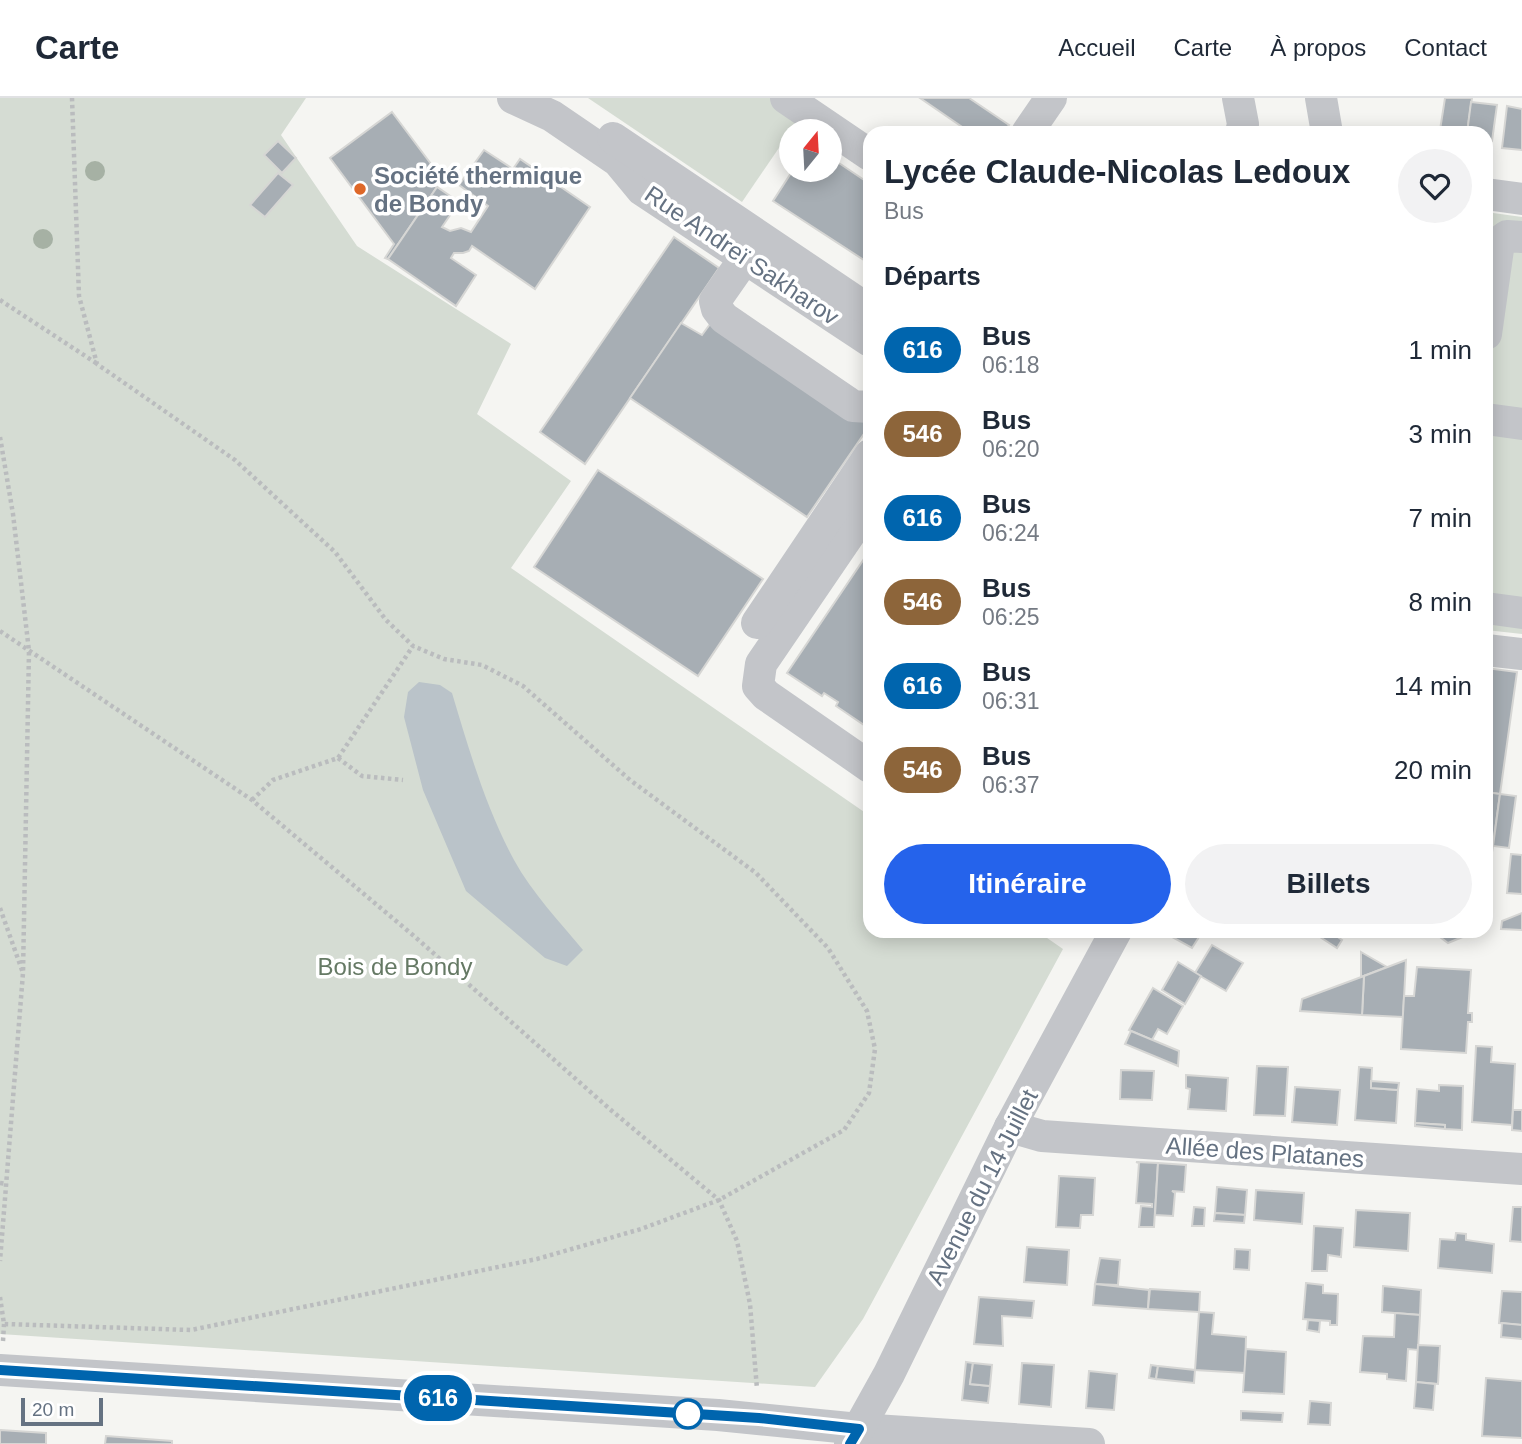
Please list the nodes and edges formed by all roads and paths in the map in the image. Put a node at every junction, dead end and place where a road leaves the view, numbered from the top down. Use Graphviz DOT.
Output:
graph roads {
  1 [pos="72,98"];
  2 [pos="513,98"];
  3 [pos="554,98"];
  4 [pos="786,98"];
  5 [pos="1051,98"];
  6 [pos="1238,98"];
  7 [pos="1321,98"];
  8 [pos="1032,126"];
  9 [pos="1243,126"];
  10 [pos="1326,126"];
  11 [pos="863,150"];
  12 [pos="1493,195"];
  13 [pos="1522,199"];
  14 [pos="1522,237"];
  15 [pos="744,258"];
  16 [pos="1493,284"];
  17 [pos="0,300"];
  18 [pos="863,306"];
  19 [pos="863,336"];
  20 [pos="96,364"];
  21 [pos="863,407"];
  22 [pos="1493,420"];
  23 [pos="1522,424"];
  24 [pos="0,437"];
  25 [pos="863,465"];
  26 [pos="863,514"];
  27 [pos="1493,609"];
  28 [pos="1522,613"];
  29 [pos="757,622"];
  30 [pos="0,631"];
  31 [pos="413,646"];
  32 [pos="29,651"];
  33 [pos="1493,651"];
  34 [pos="1522,654"];
  35 [pos="338,758"];
  36 [pos="863,762"];
  37 [pos="403,779"];
  38 [pos="252,800"];
  39 [pos="0,908"];
  40 [pos="1109,938"];
  41 [pos="23,973"];
  42 [pos="1010,1127"];
  43 [pos="1522,1169"];
  44 [pos="0,1183"];
  45 [pos="7,1184"];
  46 [pos="719,1200"];
  47 [pos="0,1261"];
  48 [pos="0,1297"];
  49 [pos="1,1323"];
  50 [pos="0,1370"];
  51 [pos="759,1418"];
  52 [pos="863,1439"];
  53 [pos="1089,1444"];
  1 -- 20 [label="path"];
  2 -- 15 [label="street, Rue Andreï Sakharov"];
  3 -- 18 [label="street, Rue Andreï Sakharov"];
  4 -- 11 [label="street"];
  5 -- 8 [label="street"];
  6 -- 9 [label="street"];
  7 -- 10 [label="street"];
  12 -- 13 [label="street"];
  14 -- 16 [label="street"];
  15 -- 19 [label="street, Rue Andreï Sakharov"];
  15 -- 21 [label="street"];
  17 -- 20 [label="path"];
  20 -- 31 [label="path"];
  22 -- 23 [label="street"];
  24 -- 32 [label="path"];
  25 -- 29 [label="street"];
  26 -- 36 [label="street"];
  27 -- 28 [label="street"];
  30 -- 32 [label="path"];
  31 -- 35 [label="path"];
  31 -- 46 [label="path"];
  32 -- 38 [label="path"];
  32 -- 41 [label="path"];
  33 -- 34 [label="street"];
  35 -- 37 [label="path"];
  35 -- 38 [label="path"];
  38 -- 46 [label="path"];
  39 -- 41 [label="path"];
  40 -- 42 [label="street, Avenue du 14 Juillet"];
  41 -- 45 [label="path"];
  42 -- 43 [label="street, Allée des Platanes"];
  42 -- 52 [label="street, Avenue du 14 Juillet"];
  44 -- 45 [label="path"];
  45 -- 47 [label="path"];
  46 -- 49 [label="path"];
  46 -- 51 [label="path"];
  48 -- 49 [label="path"];
  50 -- 51 [label="street"];
  51 -- 52 [label="street"];
  52 -- 53 [label="street"];
}
